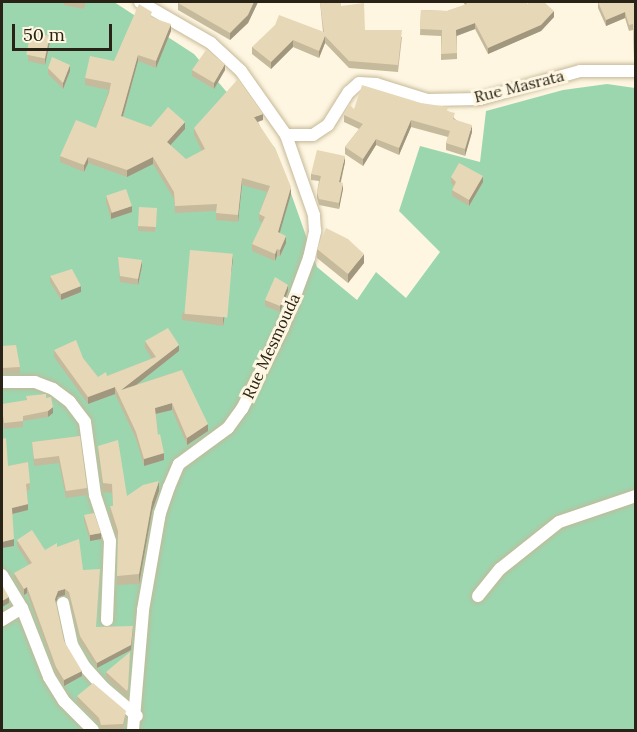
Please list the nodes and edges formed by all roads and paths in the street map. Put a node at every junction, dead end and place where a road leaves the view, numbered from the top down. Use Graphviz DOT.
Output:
graph roads {
  1 [pos="140,2"];
  2 [pos="636,70"];
  3 [pos="286,135"];
  4 [pos="2,382"];
  5 [pos="636,496"];
  6 [pos="2,575"];
  7 [pos="478,596"];
  8 [pos="63,603"];
  9 [pos="22,608"];
  10 [pos="2,620"];
  11 [pos="107,620"];
  12 [pos="137,716"];
  13 [pos="93,730"];
  14 [pos="133,730"];
  1 -- 3 [label="street, Rue Mesmouda"];
  2 -- 3 [label="street, Rue Masrata"];
  3 -- 12 [label="street, Rue Mesmouda"];
  4 -- 11 [label="street"];
  5 -- 7 [label="street"];
  6 -- 9 [label="street"];
  8 -- 12 [label="street"];
  9 -- 10 [label="street"];
  9 -- 13 [label="street"];
  12 -- 14 [label="street, Rue Mesmouda"];
}
